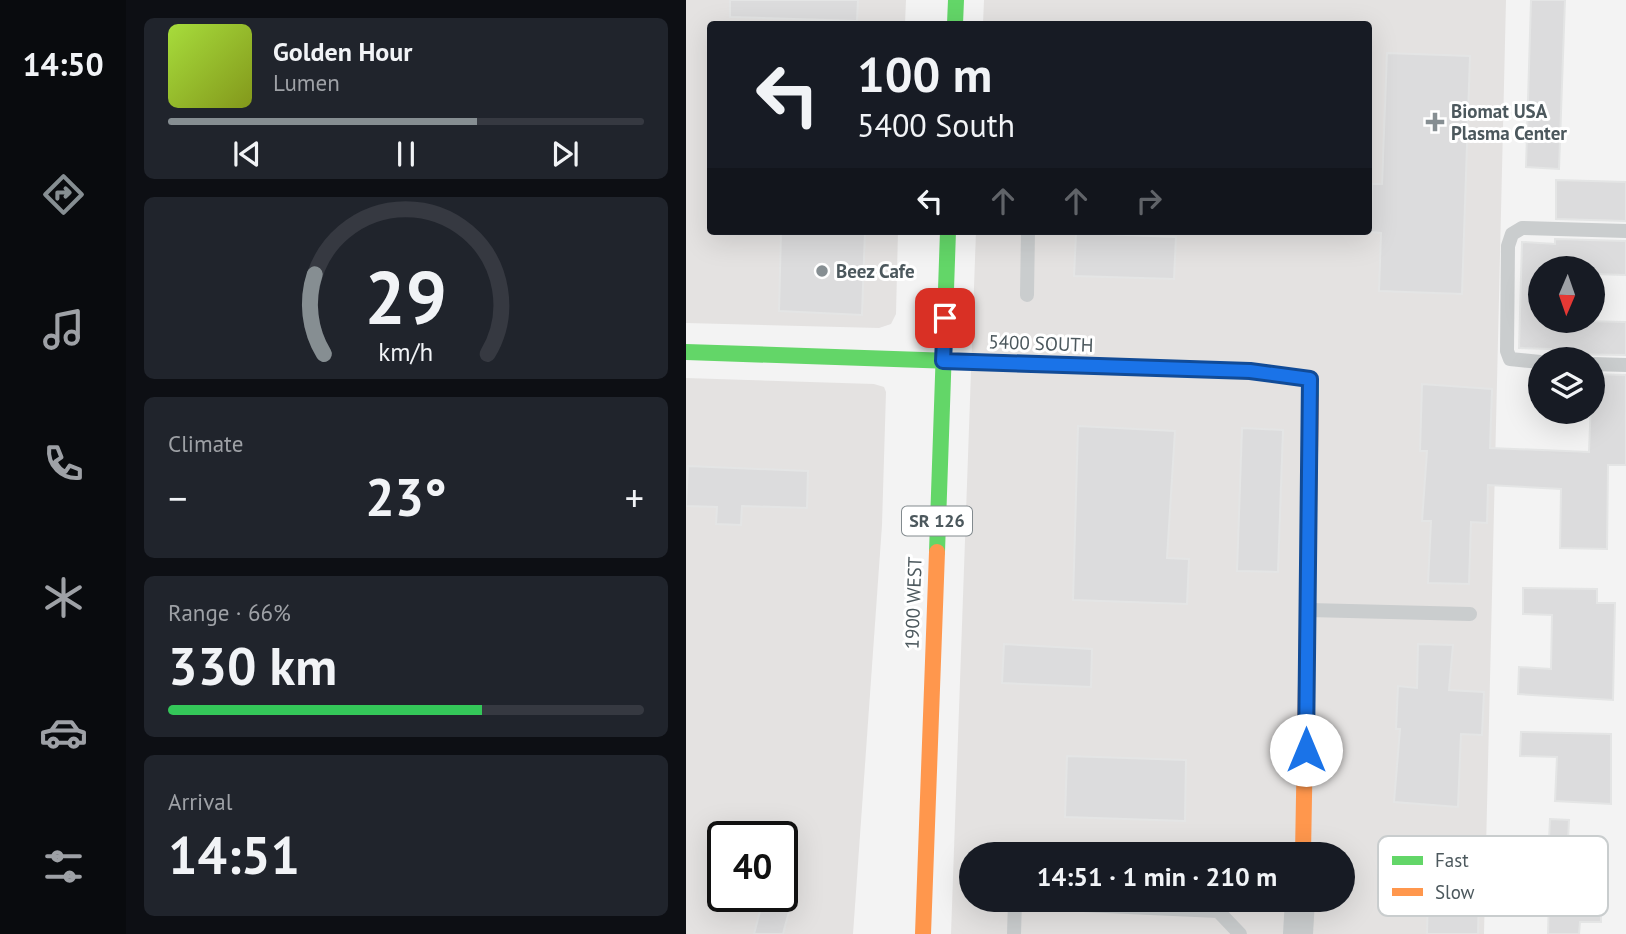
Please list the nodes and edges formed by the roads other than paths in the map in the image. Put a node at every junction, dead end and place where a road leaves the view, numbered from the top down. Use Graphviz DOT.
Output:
graph roads {
  1 [pos="956,0"];
  2 [pos="955,21"];
  3 [pos="1626,231"];
  4 [pos="948,235"];
  5 [pos="1028,235"];
  6 [pos="1027,295"];
  7 [pos="686,352"];
  8 [pos="943,361"];
  9 [pos="1528,361"];
  10 [pos="1605,364"];
  11 [pos="1626,365"];
  12 [pos="1308,610"];
  13 [pos="1470,614"];
  14 [pos="927,810"];
  15 [pos="1303,842"];
  16 [pos="908,885"];
  17 [pos="1015,912"];
  18 [pos="1219,912"];
  19 [pos="1299,912"];
  20 [pos="923,934"];
  21 [pos="1014,934"];
  22 [pos="1240,934"];
  23 [pos="1298,934"];
  1 -- 2 [label="street"];
  3 -- 9 [label="lane"];
  4 -- 8 [label="street, 1900 WEST / SR 126"];
  5 -- 6 [label="lane"];
  7 -- 8 [label="street, 5400 SOUTH"];
  8 -- 12 [label="street, 5400 SOUTH"];
  8 -- 14 [label="street, 1900 WEST / SR 126"];
  10 -- 11 [label="lane"];
  12 -- 13 [label="lane"];
  12 -- 15 [label="street"];
  14 -- 16 [label="street"];
  14 -- 20 [label="street, 1900 WEST / SR 126"];
  17 -- 21 [label="lane"];
  18 -- 22 [label="lane"];
  19 -- 23 [label="street"];
}
